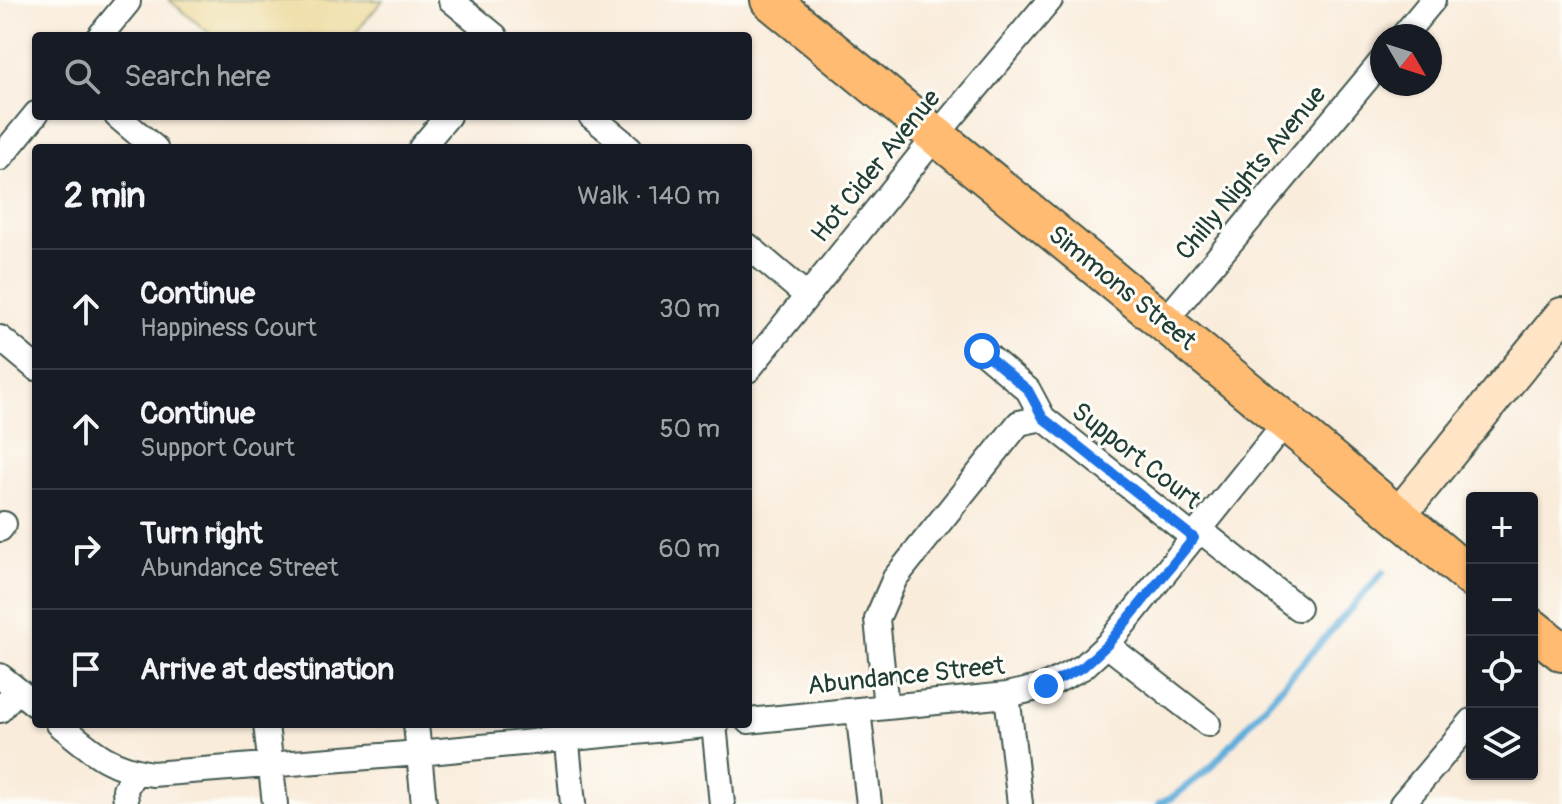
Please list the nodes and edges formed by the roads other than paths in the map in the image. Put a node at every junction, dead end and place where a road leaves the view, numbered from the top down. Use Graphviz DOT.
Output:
graph roads {
  1 [pos="451,0"];
  2 [pos="770,0"];
  3 [pos="1050,0"];
  4 [pos="1433,0"];
  5 [pos="128,2"];
  6 [pos="1413,24"];
  7 [pos="103,32"];
  8 [pos="490,32"];
  9 [pos="1370,75"];
  10 [pos="32,119"];
  11 [pos="122,120"];
  12 [pos="445,120"];
  13 [pos="596,120"];
  14 [pos="936,136"];
  15 [pos="150,144"];
  16 [pos="424,144"];
  17 [pos="625,144"];
  18 [pos="0,158"];
  19 [pos="752,249"];
  20 [pos="807,296"];
  21 [pos="1562,315"];
  22 [pos="1164,322"];
  23 [pos="0,338"];
  24 [pos="982,351"];
  25 [pos="32,365"];
  26 [pos="752,365"];
  27 [pos="1043,418"];
  28 [pos="1286,422"];
  29 [pos="1397,517"];
  30 [pos="1197,534"];
  31 [pos="1466,573"];
  32 [pos="1298,608"];
  33 [pos="1107,645"];
  34 [pos="8,683"];
  35 [pos="1007,695"];
  36 [pos="32,702"];
  37 [pos="886,707"];
  38 [pos="0,710"];
  39 [pos="858,710"];
  40 [pos="752,721"];
  41 [pos="1208,724"];
  42 [pos="64,728"];
  43 [pos="266,728"];
  44 [pos="416,728"];
  45 [pos="630,728"];
  46 [pos="715,728"];
  47 [pos="1466,729"];
  48 [pos="566,731"];
  49 [pos="419,753"];
  50 [pos="271,764"];
  51 [pos="135,772"];
  52 [pos="1412,801"];
  53 [pos="126,804"];
  54 [pos="275,804"];
  55 [pos="424,804"];
  56 [pos="573,804"];
  57 [pos="722,804"];
  58 [pos="869,804"];
  59 [pos="1020,804"];
  1 -- 8 [label="street"];
  2 -- 14 [label="main road, Simmons Street"];
  3 -- 14 [label="street, Hot Cider Avenue"];
  4 -- 6 [label="street"];
  5 -- 7 [label="street"];
  9 -- 22 [label="street, Chilly Nights Avenue"];
  10 -- 18 [label="street"];
  11 -- 15 [label="street"];
  12 -- 16 [label="street"];
  13 -- 17 [label="street"];
  14 -- 20 [label="street, Hot Cider Avenue"];
  14 -- 22 [label="main road, Simmons Street"];
  19 -- 20 [label="street"];
  20 -- 26 [label="street, Hot Cider Avenue"];
  21 -- 29 [label="street"];
  22 -- 28 [label="main road, Simmons Street"];
  23 -- 25 [label="street"];
  24 -- 27 [label="street, Support Court"];
  27 -- 30 [label="street, Support Court"];
  27 -- 37 [label="street"];
  28 -- 29 [label="main road, Simmons Street"];
  28 -- 30 [label="street, Abundance Street"];
  29 -- 31 [label="main road, Simmons Street"];
  30 -- 32 [label="street, Support Court"];
  30 -- 33 [label="street, Abundance Street"];
  33 -- 35 [label="street, Abundance Street"];
  33 -- 41 [label="street"];
  34 -- 36 [label="street"];
  34 -- 38 [label="street"];
  35 -- 37 [label="street, Abundance Street"];
  35 -- 59 [label="street"];
  37 -- 39 [label="street, Abundance Street"];
  39 -- 40 [label="street, Abundance Street"];
  39 -- 58 [label="street"];
  42 -- 51 [label="street"];
  43 -- 50 [label="street"];
  44 -- 49 [label="street"];
  45 -- 48 [label="street"];
  46 -- 57 [label="street"];
  47 -- 52 [label="street"];
  48 -- 49 [label="street"];
  48 -- 56 [label="street"];
  49 -- 50 [label="street"];
  49 -- 55 [label="street"];
  50 -- 51 [label="street"];
  50 -- 54 [label="street"];
  51 -- 53 [label="street"];
}
